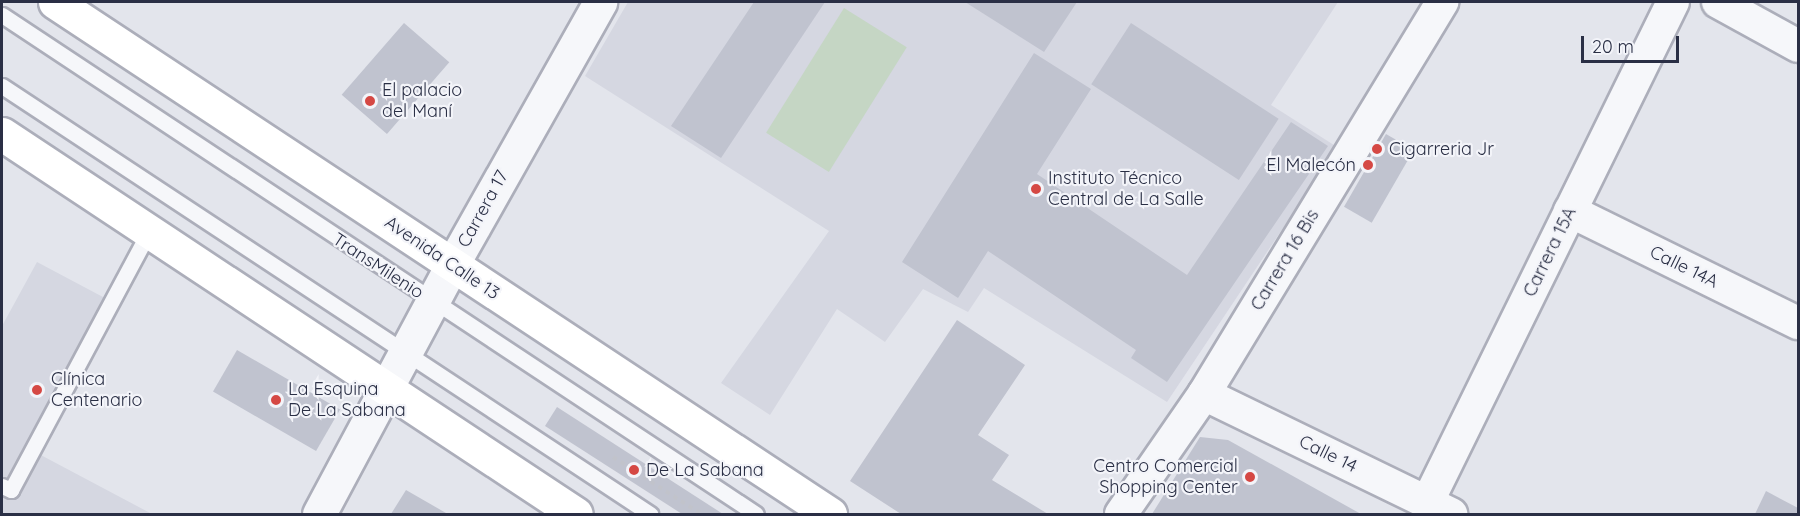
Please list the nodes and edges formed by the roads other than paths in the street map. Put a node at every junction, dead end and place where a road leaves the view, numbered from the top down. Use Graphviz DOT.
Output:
graph roads {
  1 [pos="55,2"];
  2 [pos="600,2"];
  3 [pos="1442,2"];
  4 [pos="1673,2"];
  5 [pos="1718,2"];
  6 [pos="2,15"];
  7 [pos="1798,46"];
  8 [pos="2,86"];
  9 [pos="2,134"];
  10 [pos="1570,211"];
  11 [pos="149,231"];
  12 [pos="452,265"];
  13 [pos="433,302"];
  14 [pos="1798,323"];
  15 [pos="407,354"];
  16 [pos="388,390"];
  17 [pos="1204,394"];
  18 [pos="2,486"];
  19 [pos="1439,509"];
  20 [pos="319,514"];
  21 [pos="576,514"];
  22 [pos="650,514"];
  23 [pos="756,514"];
  24 [pos="830,514"];
  25 [pos="1121,514"];
  1 -- 12 [label="main road, Avenida Calle 13"];
  2 -- 12 [label="street, Carrera 17"];
  3 -- 17 [label="street, Carrera 16 Bis"];
  4 -- 10 [label="street, Carrera 15A"];
  5 -- 7 [label="street"];
  6 -- 13 [label="lane, TransMilenio"];
  8 -- 15 [label="lane"];
  9 -- 11 [label="main road"];
  10 -- 14 [label="street, Calle 14A"];
  10 -- 19 [label="street, Carrera 15A"];
  11 -- 16 [label="main road"];
  11 -- 18 [label="lane"];
  12 -- 13 [label="street, Carrera 17"];
  12 -- 24 [label="main road, Avenida Calle 13"];
  13 -- 15 [label="street, Carrera 17"];
  13 -- 23 [label="lane, TransMilenio"];
  15 -- 16 [label="street, Carrera 17"];
  15 -- 22 [label="lane"];
  16 -- 20 [label="street, Carrera 17"];
  16 -- 21 [label="main road"];
  17 -- 19 [label="street, Calle 14"];
  17 -- 25 [label="street, Carrera 16 Bis"];
}
